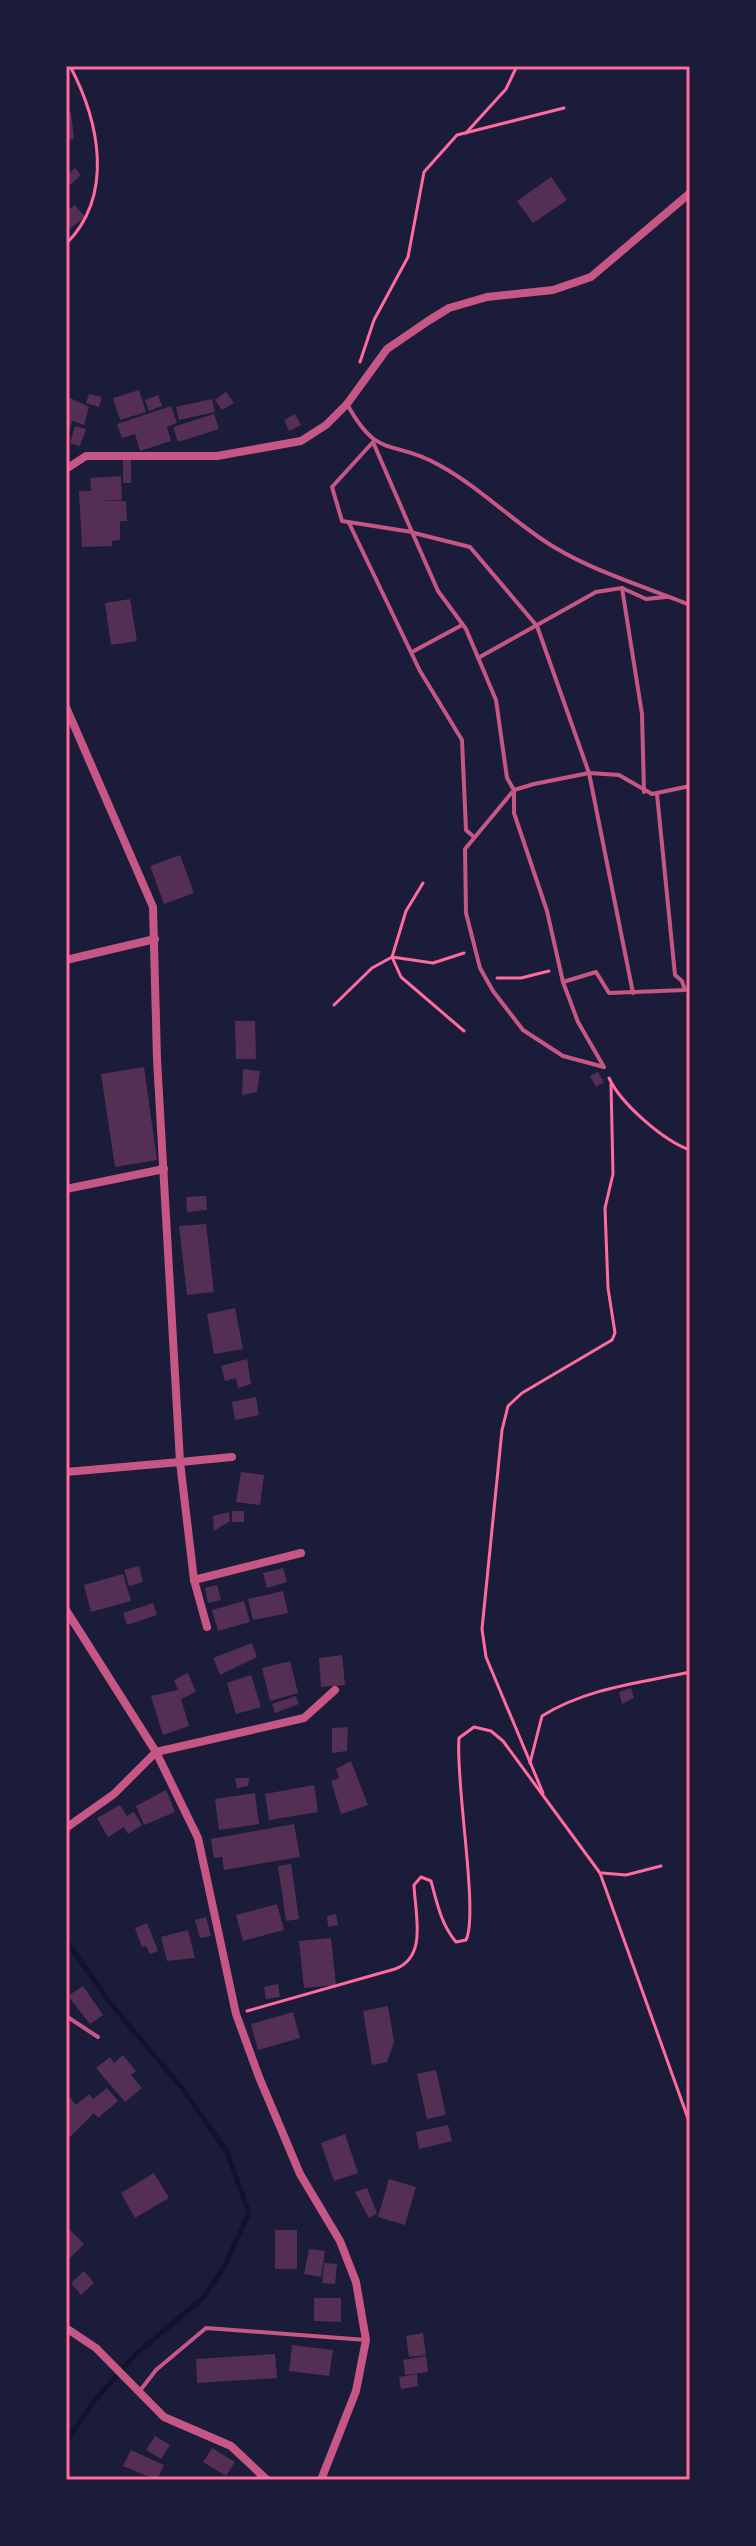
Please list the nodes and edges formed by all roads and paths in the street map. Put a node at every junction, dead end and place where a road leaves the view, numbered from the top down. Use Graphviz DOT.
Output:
graph roads {
  1 [pos="70,66"];
  2 [pos="517,66"];
  3 [pos="564,108"];
  4 [pos="466,133"];
  5 [pos="690,193"];
  6 [pos="66,244"];
  7 [pos="360,362"];
  8 [pos="347,404"];
  9 [pos="373,442"];
  10 [pos="66,469"];
  11 [pos="349,523"];
  12 [pos="412,532"];
  13 [pos="622,588"];
  14 [pos="669,596"];
  15 [pos="690,605"];
  16 [pos="462,625"];
  17 [pos="537,626"];
  18 [pos="411,653"];
  19 [pos="478,658"];
  20 [pos="66,707"];
  21 [pos="589,773"];
  22 [pos="690,786"];
  23 [pos="514,790"];
  24 [pos="644,792"];
  25 [pos="657,794"];
  26 [pos="474,837"];
  27 [pos="423,883"];
  28 [pos="155,939"];
  29 [pos="475,949"];
  30 [pos="392,957"];
  31 [pos="66,960"];
  32 [pos="560,968"];
  33 [pos="486,978"];
  34 [pos="563,982"];
  35 [pos="688,990"];
  36 [pos="633,993"];
  37 [pos="334,1005"];
  38 [pos="464,1031"];
  39 [pos="604,1067"];
  40 [pos="611,1084"];
  41 [pos="690,1150"];
  42 [pos="164,1169"];
  43 [pos="66,1189"];
  44 [pos="232,1457"];
  45 [pos="180,1462"];
  46 [pos="66,1472"];
  47 [pos="301,1553"];
  48 [pos="194,1580"];
  49 [pos="66,1610"];
  50 [pos="207,1627"];
  51 [pos="690,1672"];
  52 [pos="335,1690"];
  53 [pos="156,1752"];
  54 [pos="530,1763"];
  55 [pos="546,1800"];
  56 [pos="66,1828"];
  57 [pos="661,1866"];
  58 [pos="600,1873"];
  59 [pos="236,2014"];
  60 [pos="66,2016"];
  61 [pos="98,2037"];
  62 [pos="690,2124"];
  63 [pos="66,2328"];
  64 [pos="366,2340"];
  65 [pos="138,2394"];
  66 [pos="267,2480"];
  67 [pos="321,2480"];
  1 -- 6 [label="path"];
  2 -- 4 [label="path"];
  3 -- 4 [label="path"];
  4 -- 7 [label="path"];
  5 -- 8 [label="street"];
  8 -- 9 [label="lane"];
  8 -- 10 [label="street"];
  9 -- 11 [label="lane"];
  9 -- 12 [label="lane"];
  9 -- 14 [label="lane"];
  11 -- 12 [label="lane"];
  11 -- 18 [label="lane"];
  12 -- 16 [label="lane"];
  12 -- 17 [label="lane"];
  13 -- 14 [label="lane"];
  13 -- 17 [label="lane"];
  13 -- 24 [label="lane"];
  14 -- 15 [label="lane"];
  16 -- 18 [label="lane"];
  16 -- 19 [label="lane"];
  17 -- 19 [label="lane"];
  17 -- 21 [label="lane"];
  18 -- 26 [label="lane"];
  19 -- 23 [label="lane"];
  20 -- 28 [label="street"];
  21 -- 23 [label="lane"];
  21 -- 24 [label="lane"];
  21 -- 36 [label="lane"];
  22 -- 25 [label="lane"];
  23 -- 26 [label="lane"];
  23 -- 32 [label="lane"];
  24 -- 25 [label="lane"];
  25 -- 35 [label="lane"];
  26 -- 29 [label="lane"];
  27 -- 30 [label="path"];
  28 -- 31 [label="street"];
  28 -- 42 [label="street"];
  29 -- 30 [label="path"];
  29 -- 33 [label="lane"];
  30 -- 37 [label="path"];
  30 -- 38 [label="path"];
  32 -- 33 [label="path"];
  32 -- 34 [label="lane"];
  33 -- 39 [label="lane"];
  34 -- 36 [label="lane"];
  34 -- 39 [label="lane"];
  35 -- 36 [label="lane"];
  39 -- 40 [label="path"];
  40 -- 41 [label="path"];
  40 -- 54 [label="path"];
  42 -- 43 [label="street"];
  42 -- 45 [label="street"];
  44 -- 45 [label="street"];
  45 -- 46 [label="street"];
  45 -- 48 [label="street"];
  47 -- 48 [label="street"];
  48 -- 50 [label="street"];
  49 -- 53 [label="street"];
  51 -- 54 [label="path"];
  52 -- 53 [label="street"];
  53 -- 56 [label="street"];
  53 -- 59 [label="street"];
  54 -- 55 [label="path"];
  55 -- 58 [label="path"];
  55 -- 59 [label="path"];
  57 -- 58 [label="path"];
  58 -- 62 [label="path"];
  59 -- 64 [label="street"];
  60 -- 61 [label="lane"];
  63 -- 65 [label="street"];
  64 -- 65 [label="lane"];
  64 -- 67 [label="street"];
  65 -- 66 [label="street"];
}
